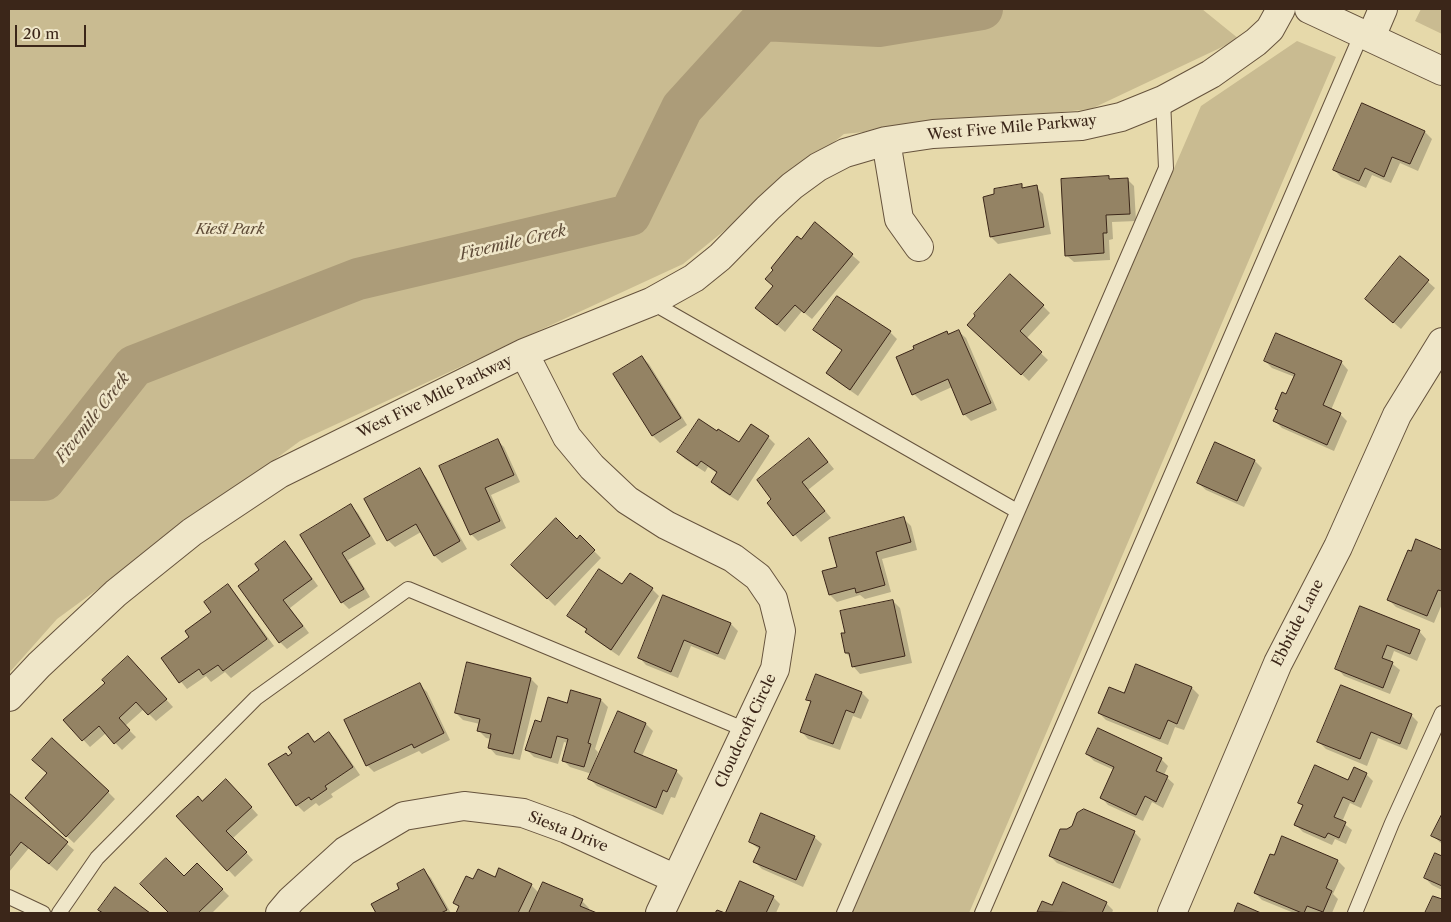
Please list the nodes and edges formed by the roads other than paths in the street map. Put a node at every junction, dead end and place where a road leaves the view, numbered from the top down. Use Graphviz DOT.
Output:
graph roads {
  1 [pos="1281,9"];
  2 [pos="1309,9"];
  3 [pos="1383,9"];
  4 [pos="1366,35"];
  5 [pos="1442,71"];
  6 [pos="1163,100"];
  7 [pos="886,141"];
  8 [pos="919,246"];
  9 [pos="651,302"];
  10 [pos="1442,342"];
  11 [pos="524,353"];
  12 [pos="1016,511"];
  13 [pos="9,698"];
  14 [pos="1442,713"];
  15 [pos="746,730"];
  16 [pos="676,878"];
  17 [pos="9,897"];
  18 [pos="43,913"];
  19 [pos="59,913"];
  20 [pos="280,913"];
  21 [pos="660,913"];
  22 [pos="844,913"];
  23 [pos="982,913"];
  24 [pos="1172,913"];
  25 [pos="1354,913"];
  1 -- 6 [label="street, West Five Mile Parkway"];
  2 -- 4 [label="street"];
  3 -- 4 [label="street"];
  4 -- 5 [label="street"];
  4 -- 23 [label="lane"];
  6 -- 7 [label="street, West Five Mile Parkway"];
  6 -- 12 [label="lane"];
  7 -- 8 [label="street"];
  7 -- 9 [label="street, West Five Mile Parkway"];
  9 -- 11 [label="street, West Five Mile Parkway"];
  9 -- 12 [label="lane"];
  10 -- 24 [label="street, Ebbtide Lane"];
  11 -- 13 [label="street, West Five Mile Parkway"];
  11 -- 15 [label="street, Cloudcroft Circle"];
  12 -- 22 [label="lane"];
  14 -- 25 [label="lane"];
  15 -- 16 [label="street, Cloudcroft Circle"];
  15 -- 19 [label="lane"];
  16 -- 20 [label="street, Siesta Drive"];
  16 -- 21 [label="street, Cloudcroft Circle"];
  17 -- 18 [label="lane"];
}
